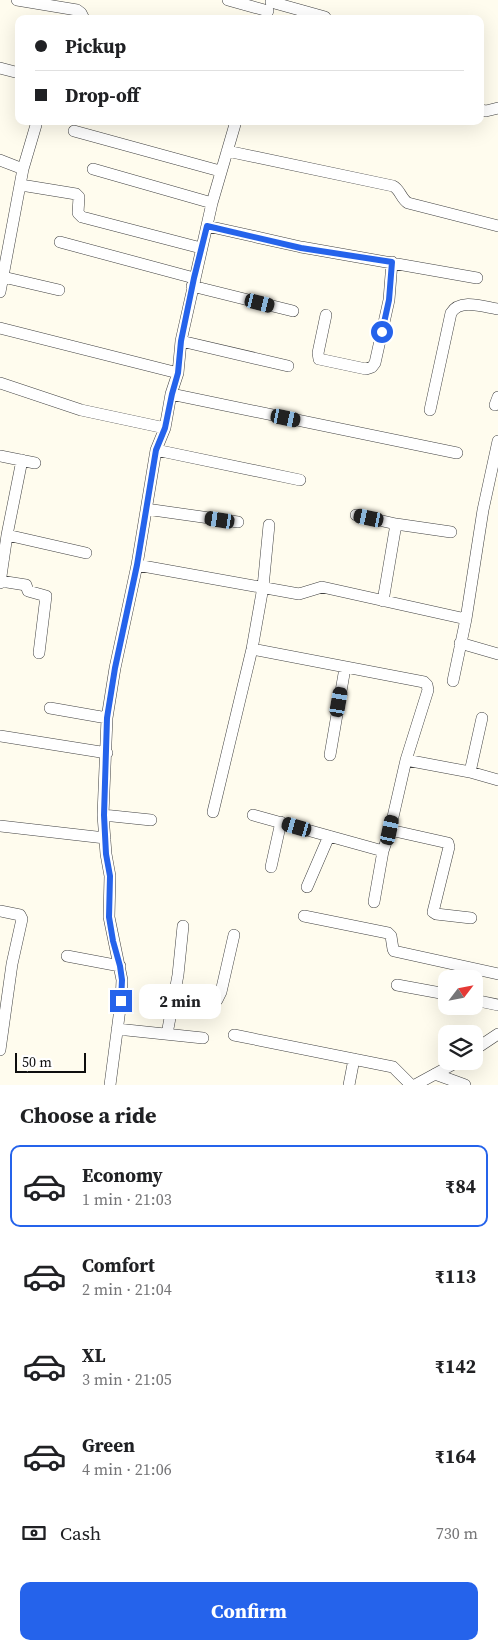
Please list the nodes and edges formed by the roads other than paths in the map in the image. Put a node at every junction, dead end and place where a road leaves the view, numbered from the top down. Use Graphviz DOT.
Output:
graph roads {
  1 [pos="17,0"];
  2 [pos="228,0"];
  3 [pos="269,8"];
  4 [pos="82,15"];
  5 [pos="313,15"];
  6 [pos="0,68"];
  7 [pos="15,72"];
  8 [pos="498,108"];
  9 [pos="484,111"];
  10 [pos="36,125"];
  11 [pos="235,125"];
  12 [pos="74,131"];
  13 [pos="227,151"];
  14 [pos="0,160"];
  15 [pos="23,169"];
  16 [pos="93,169"];
  17 [pos="220,171"];
  18 [pos="21,185"];
  19 [pos="212,203"];
  20 [pos="207,226"];
  21 [pos="498,226"];
  22 [pos="60,242"];
  23 [pos="201,248"];
  24 [pos="392,262"];
  25 [pos="3,277"];
  26 [pos="477,278"];
  27 [pos="193,282"];
  28 [pos="59,290"];
  29 [pos="0,292"];
  30 [pos="498,310"];
  31 [pos="293,311"];
  32 [pos="326,315"];
  33 [pos="0,328"];
  34 [pos="181,341"];
  35 [pos="288,366"];
  36 [pos="178,373"];
  37 [pos="0,383"];
  38 [pos="172,394"];
  39 [pos="430,410"];
  40 [pos="165,428"];
  41 [pos="498,441"];
  42 [pos="156,450"];
  43 [pos="457,453"];
  44 [pos="0,456"];
  45 [pos="22,460"];
  46 [pos="35,463"];
  47 [pos="300,480"];
  48 [pos="146,508"];
  49 [pos="356,515"];
  50 [pos="238,522"];
  51 [pos="396,524"];
  52 [pos="269,525"];
  53 [pos="451,532"];
  54 [pos="7,535"];
  55 [pos="86,553"];
  56 [pos="137,565"];
  57 [pos="0,582"];
  58 [pos="263,587"];
  59 [pos="383,601"];
  60 [pos="466,619"];
  61 [pos="460,643"];
  62 [pos="252,649"];
  63 [pos="38,653"];
  64 [pos="498,654"];
  65 [pos="345,668"];
  66 [pos="453,681"];
  67 [pos="50,708"];
  68 [pos="107,718"];
  69 [pos="482,718"];
  70 [pos="0,736"];
  71 [pos="106,753"];
  72 [pos="330,755"];
  73 [pos="406,760"];
  74 [pos="470,772"];
  75 [pos="498,780"];
  76 [pos="213,812"];
  77 [pos="253,814"];
  78 [pos="104,815"];
  79 [pos="151,820"];
  80 [pos="280,822"];
  81 [pos="0,826"];
  82 [pos="390,830"];
  83 [pos="329,836"];
  84 [pos="105,838"];
  85 [pos="383,851"];
  86 [pos="271,867"];
  87 [pos="306,888"];
  88 [pos="374,902"];
  89 [pos="0,911"];
  90 [pos="304,916"];
  91 [pos="471,918"];
  92 [pos="183,926"];
  93 [pos="234,935"];
  94 [pos="67,956"];
  95 [pos="120,966"];
  96 [pos="498,974"];
  97 [pos="397,985"];
  98 [pos="438,993"];
  99 [pos="173,1001"];
  100 [pos="483,1002"];
  101 [pos="498,1004"];
  102 [pos="2,1009"];
  103 [pos="117,1029"];
  104 [pos="167,1034"];
  105 [pos="498,1034"];
  106 [pos="234,1035"];
  107 [pos="202,1038"];
  108 [pos="485,1043"];
  109 [pos="498,1043"];
  110 [pos="0,1050"];
  111 [pos="354,1059"];
  112 [pos="442,1070"];
  113 [pos="435,1074"];
  114 [pos="110,1085"];
  115 [pos="349,1085"];
  116 [pos="413,1085"];
  117 [pos="462,1085"];
  1 -- 4 [label="street"];
  2 -- 3 [label="street"];
  3 -- 5 [label="street"];
  6 -- 7 [label="street"];
  8 -- 9 [label="street"];
  10 -- 15 [label="street"];
  11 -- 13 [label="street"];
  12 -- 17 [label="street"];
  13 -- 17 [label="street"];
  13 -- 21 [label="street"];
  14 -- 15 [label="street"];
  15 -- 18 [label="street"];
  16 -- 19 [label="street"];
  17 -- 19 [label="street"];
  18 -- 23 [label="street"];
  18 -- 25 [label="street"];
  19 -- 20 [label="street"];
  20 -- 23 [label="street"];
  20 -- 24 [label="street"];
  22 -- 27 [label="street"];
  23 -- 27 [label="street"];
  24 -- 26 [label="street"];
  24 -- 32 [label="street"];
  25 -- 28 [label="street"];
  25 -- 29 [label="street"];
  27 -- 31 [label="street"];
  27 -- 34 [label="street"];
  30 -- 39 [label="street"];
  33 -- 36 [label="street"];
  34 -- 35 [label="street"];
  34 -- 36 [label="street"];
  36 -- 38 [label="street"];
  37 -- 40 [label="street"];
  38 -- 40 [label="street"];
  38 -- 43 [label="street"];
  40 -- 42 [label="street"];
  41 -- 60 [label="street"];
  42 -- 47 [label="street"];
  42 -- 48 [label="street"];
  44 -- 45 [label="street"];
  45 -- 46 [label="street"];
  45 -- 54 [label="street"];
  48 -- 50 [label="street"];
  48 -- 56 [label="street"];
  49 -- 51 [label="street"];
  51 -- 53 [label="street"];
  51 -- 59 [label="street"];
  52 -- 58 [label="street"];
  54 -- 55 [label="street"];
  54 -- 57 [label="street"];
  56 -- 58 [label="street"];
  56 -- 68 [label="street"];
  57 -- 63 [label="street"];
  58 -- 59 [label="street"];
  58 -- 62 [label="street"];
  59 -- 60 [label="street"];
  60 -- 61 [label="street"];
  61 -- 64 [label="street"];
  61 -- 66 [label="street"];
  62 -- 65 [label="street"];
  62 -- 76 [label="street"];
  65 -- 72 [label="street"];
  65 -- 73 [label="street"];
  67 -- 68 [label="street"];
  68 -- 71 [label="street"];
  69 -- 74 [label="street"];
  70 -- 71 [label="street"];
  71 -- 78 [label="street"];
  73 -- 74 [label="street"];
  73 -- 82 [label="street"];
  74 -- 75 [label="street"];
  77 -- 80 [label="street"];
  78 -- 79 [label="street"];
  78 -- 84 [label="street"];
  80 -- 83 [label="street"];
  80 -- 86 [label="street"];
  81 -- 84 [label="street"];
  82 -- 85 [label="street"];
  82 -- 91 [label="street"];
  83 -- 85 [label="street"];
  83 -- 87 [label="street"];
  84 -- 95 [label="street"];
  85 -- 88 [label="street"];
  89 -- 102 [label="street"];
  90 -- 96 [label="street"];
  92 -- 99 [label="street"];
  93 -- 99 [label="street"];
  94 -- 95 [label="street"];
  95 -- 103 [label="street"];
  97 -- 98 [label="street"];
  99 -- 104 [label="street"];
  100 -- 101 [label="street"];
  102 -- 110 [label="street"];
  103 -- 104 [label="street"];
  103 -- 114 [label="street"];
  104 -- 107 [label="street"];
  105 -- 108 [label="street"];
  106 -- 111 [label="street"];
  108 -- 109 [label="street"];
  111 -- 115 [label="street"];
  111 -- 116 [label="street"];
  112 -- 113 [label="street"];
  113 -- 116 [label="street"];
  113 -- 117 [label="street"];
}
